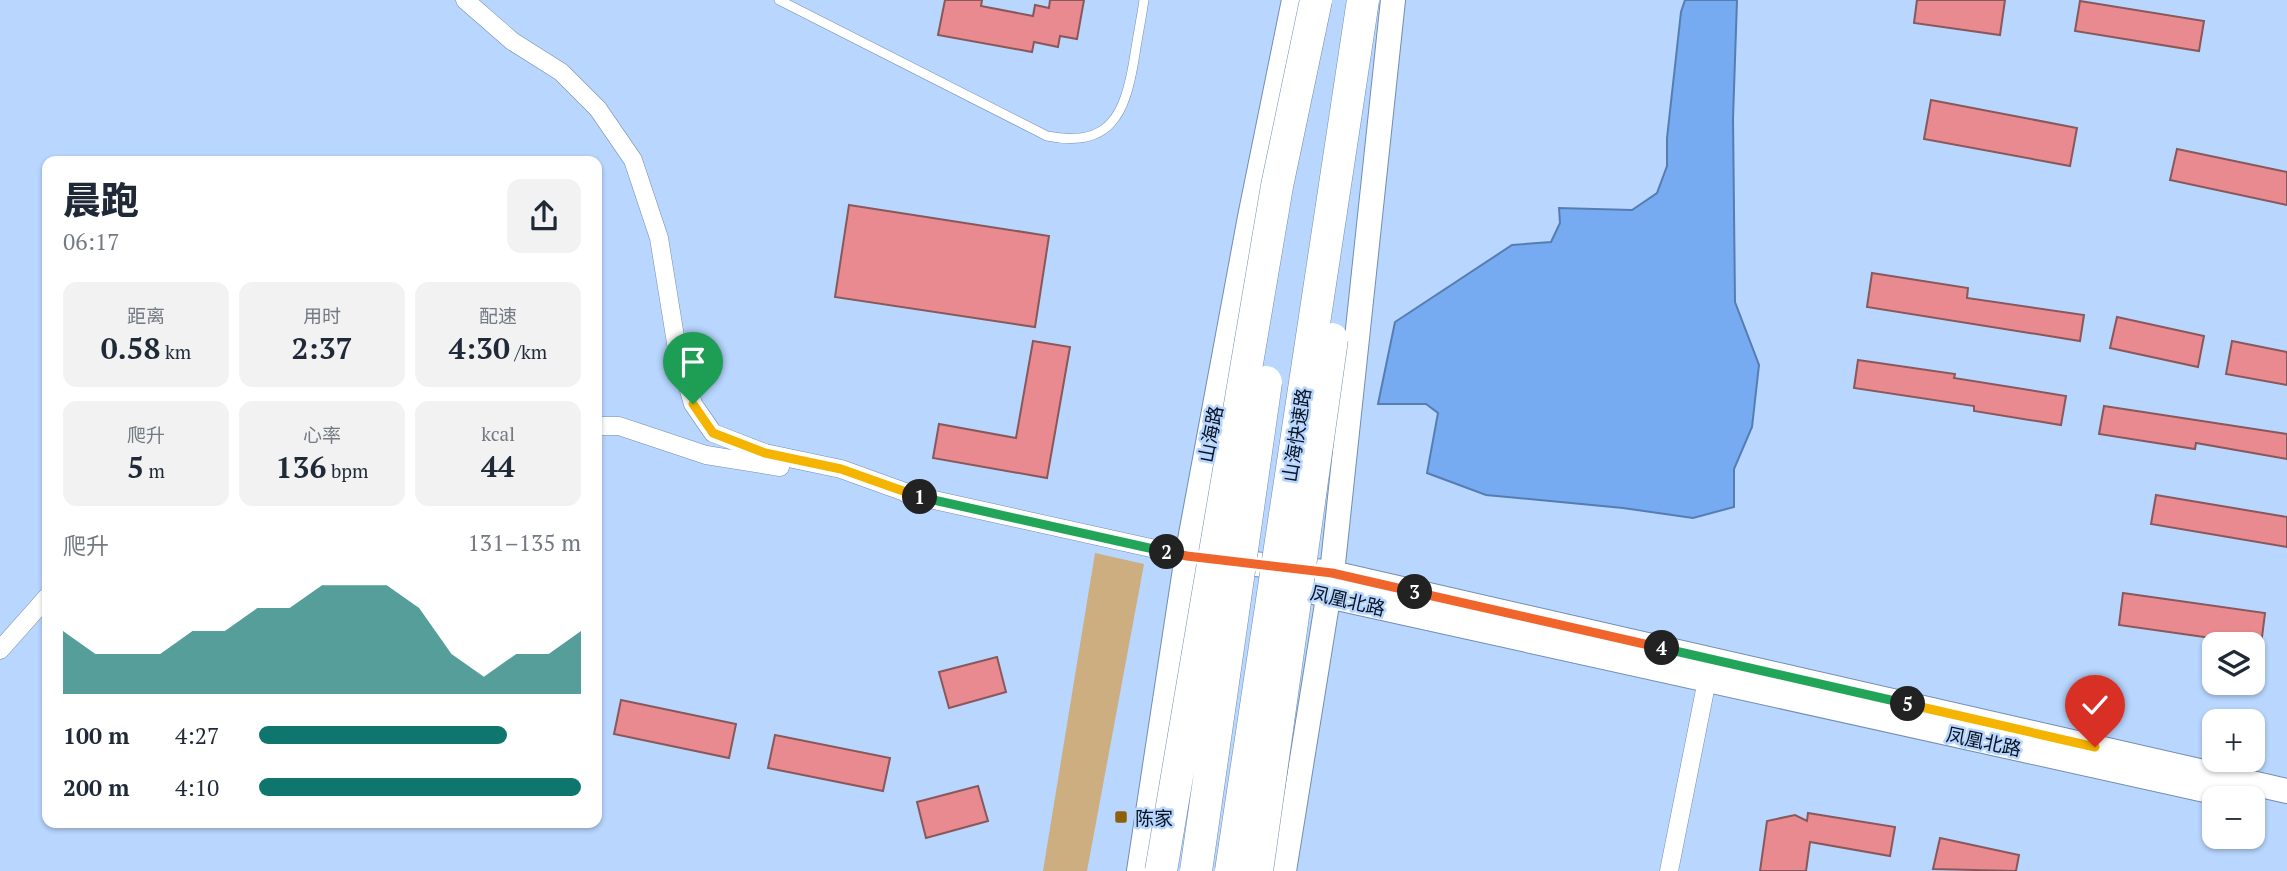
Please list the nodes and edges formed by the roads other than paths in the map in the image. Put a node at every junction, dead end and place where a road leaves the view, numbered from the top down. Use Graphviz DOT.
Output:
graph roads {
  1 [pos="465,0"];
  2 [pos="779,0"];
  3 [pos="1144,0"];
  4 [pos="1294,0"];
  5 [pos="1316,0"];
  6 [pos="1325,0"];
  7 [pos="1363,0"];
  8 [pos="1393,0"];
  9 [pos="1345,112"];
  10 [pos="602,426"];
  11 [pos="916,496"];
  12 [pos="1187,556"];
  13 [pos="1330,585"];
  14 [pos="42,603"];
  15 [pos="0,650"];
  16 [pos="1707,680"];
  17 [pos="2202,789"];
  18 [pos="2287,791"];
  19 [pos="2265,803"];
  20 [pos="2287,808"];
  21 [pos="1139,871"];
  22 [pos="1161,871"];
  23 [pos="1196,871"];
  24 [pos="1231,871"];
  25 [pos="1257,871"];
  26 [pos="1284,871"];
  27 [pos="1669,871"];
  1 -- 11 [label="street"];
  2 -- 3 [label="lane"];
  4 -- 12 [label="street, 山海路"];
  5 -- 22 [label="highway, bridge"];
  6 -- 23 [label="highway, 山海快速路, bridge"];
  7 -- 9 [label="highway, 山海快速路, bridge"];
  8 -- 13 [label="street"];
  9 -- 24 [label="highway, 山海快速路, bridge"];
  9 -- 25 [label="highway, bridge"];
  10 -- 11 [label="street"];
  11 -- 12 [label="street"];
  12 -- 13 [label="street, 凤凰北路"];
  12 -- 21 [label="street, 山海路"];
  13 -- 16 [label="street, 凤凰北路"];
  13 -- 18 [label="street, 凤凰北路"];
  13 -- 26 [label="street"];
  14 -- 15 [label="street"];
  16 -- 17 [label="street, 凤凰北路"];
  16 -- 27 [label="street"];
  19 -- 20 [label="street"];
}
